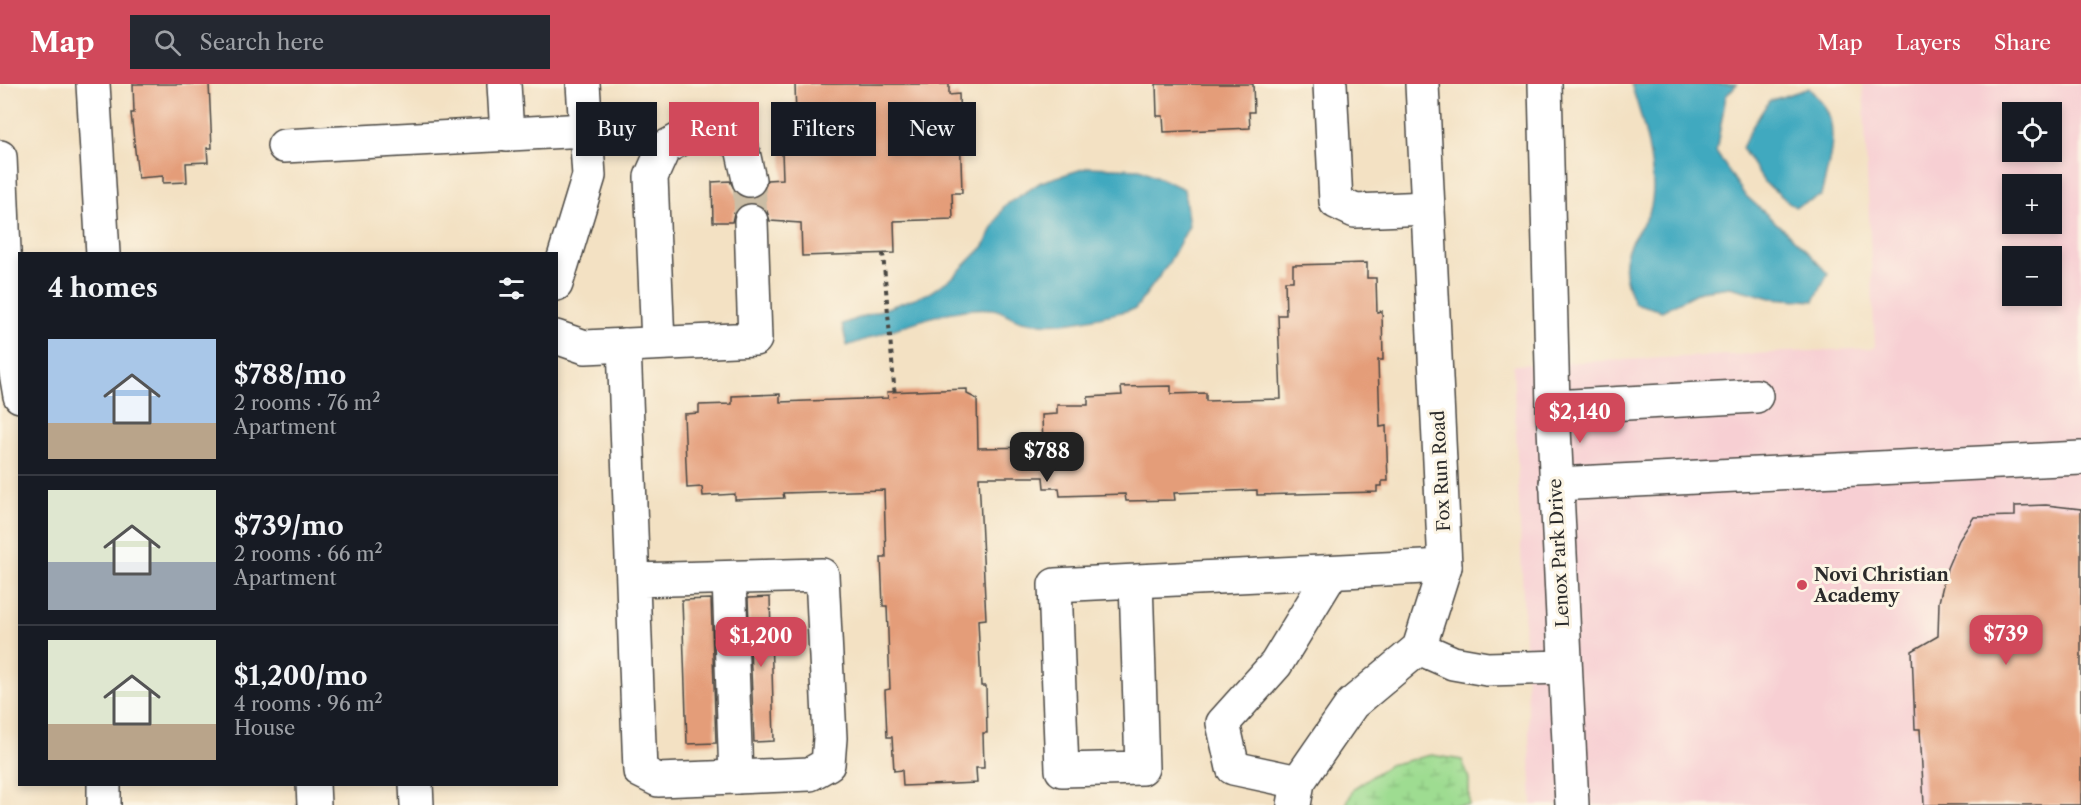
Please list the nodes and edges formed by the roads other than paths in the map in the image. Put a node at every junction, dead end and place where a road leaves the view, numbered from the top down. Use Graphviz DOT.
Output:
graph roads {
  1 [pos="93,84"];
  2 [pos="504,84"];
  3 [pos="583,84"];
  4 [pos="1330,84"];
  5 [pos="1422,84"];
  6 [pos="1545,84"];
  7 [pos="584,102"];
  8 [pos="576,131"];
  9 [pos="507,135"];
  10 [pos="284,146"];
  11 [pos="588,156"];
  12 [pos="0,158"];
  13 [pos="749,180"];
  14 [pos="1428,208"];
  15 [pos="751,221"];
  16 [pos="103,252"];
  17 [pos="558,277"];
  18 [pos="13,319"];
  19 [pos="558,338"];
  20 [pos="658,343"];
  21 [pos="624,345"];
  22 [pos="18,374"];
  23 [pos="1756,396"];
  24 [pos="1553,407"];
  25 [pos="2081,458"];
  26 [pos="1556,484"];
  27 [pos="1445,566"];
  28 [pos="1332,572"];
  29 [pos="729,578"];
  30 [pos="634,580"];
  31 [pos="1136,582"];
  32 [pos="1419,648"];
  33 [pos="1565,667"];
  34 [pos="736,777"];
  35 [pos="104,786"];
  36 [pos="313,786"];
  37 [pos="416,786"];
  38 [pos="1296,793"];
  39 [pos="104,805"];
  40 [pos="314,805"];
  41 [pos="417,805"];
  42 [pos="1572,805"];
  1 -- 16 [label="street"];
  2 -- 9 [label="street"];
  3 -- 7 [label="street"];
  4 -- 14 [label="street"];
  5 -- 14 [label="street, Fox Run Road"];
  6 -- 24 [label="street, Lenox Park Drive"];
  8 -- 9 [label="street"];
  9 -- 10 [label="street"];
  11 -- 17 [label="street"];
  12 -- 18 [label="street"];
  13 -- 20 [label="street"];
  14 -- 27 [label="street, Fox Run Road"];
  15 -- 20 [label="street"];
  18 -- 22 [label="street"];
  19 -- 21 [label="street"];
  20 -- 21 [label="street"];
  21 -- 30 [label="street"];
  23 -- 24 [label="street"];
  24 -- 26 [label="street, Lenox Park Drive"];
  25 -- 26 [label="street"];
  26 -- 33 [label="street, Lenox Park Drive"];
  27 -- 28 [label="street"];
  27 -- 32 [label="street, Fox Run Road"];
  28 -- 31 [label="street"];
  28 -- 38 [label="street"];
  29 -- 30 [label="street"];
  29 -- 34 [label="street"];
  29 -- 34 [label="street"];
  30 -- 34 [label="street"];
  31 -- 31 [label="street"];
  32 -- 33 [label="street"];
  32 -- 38 [label="street"];
  33 -- 42 [label="street, Lenox Park Drive"];
  35 -- 39 [label="street"];
  36 -- 40 [label="street"];
  37 -- 41 [label="street"];
}
